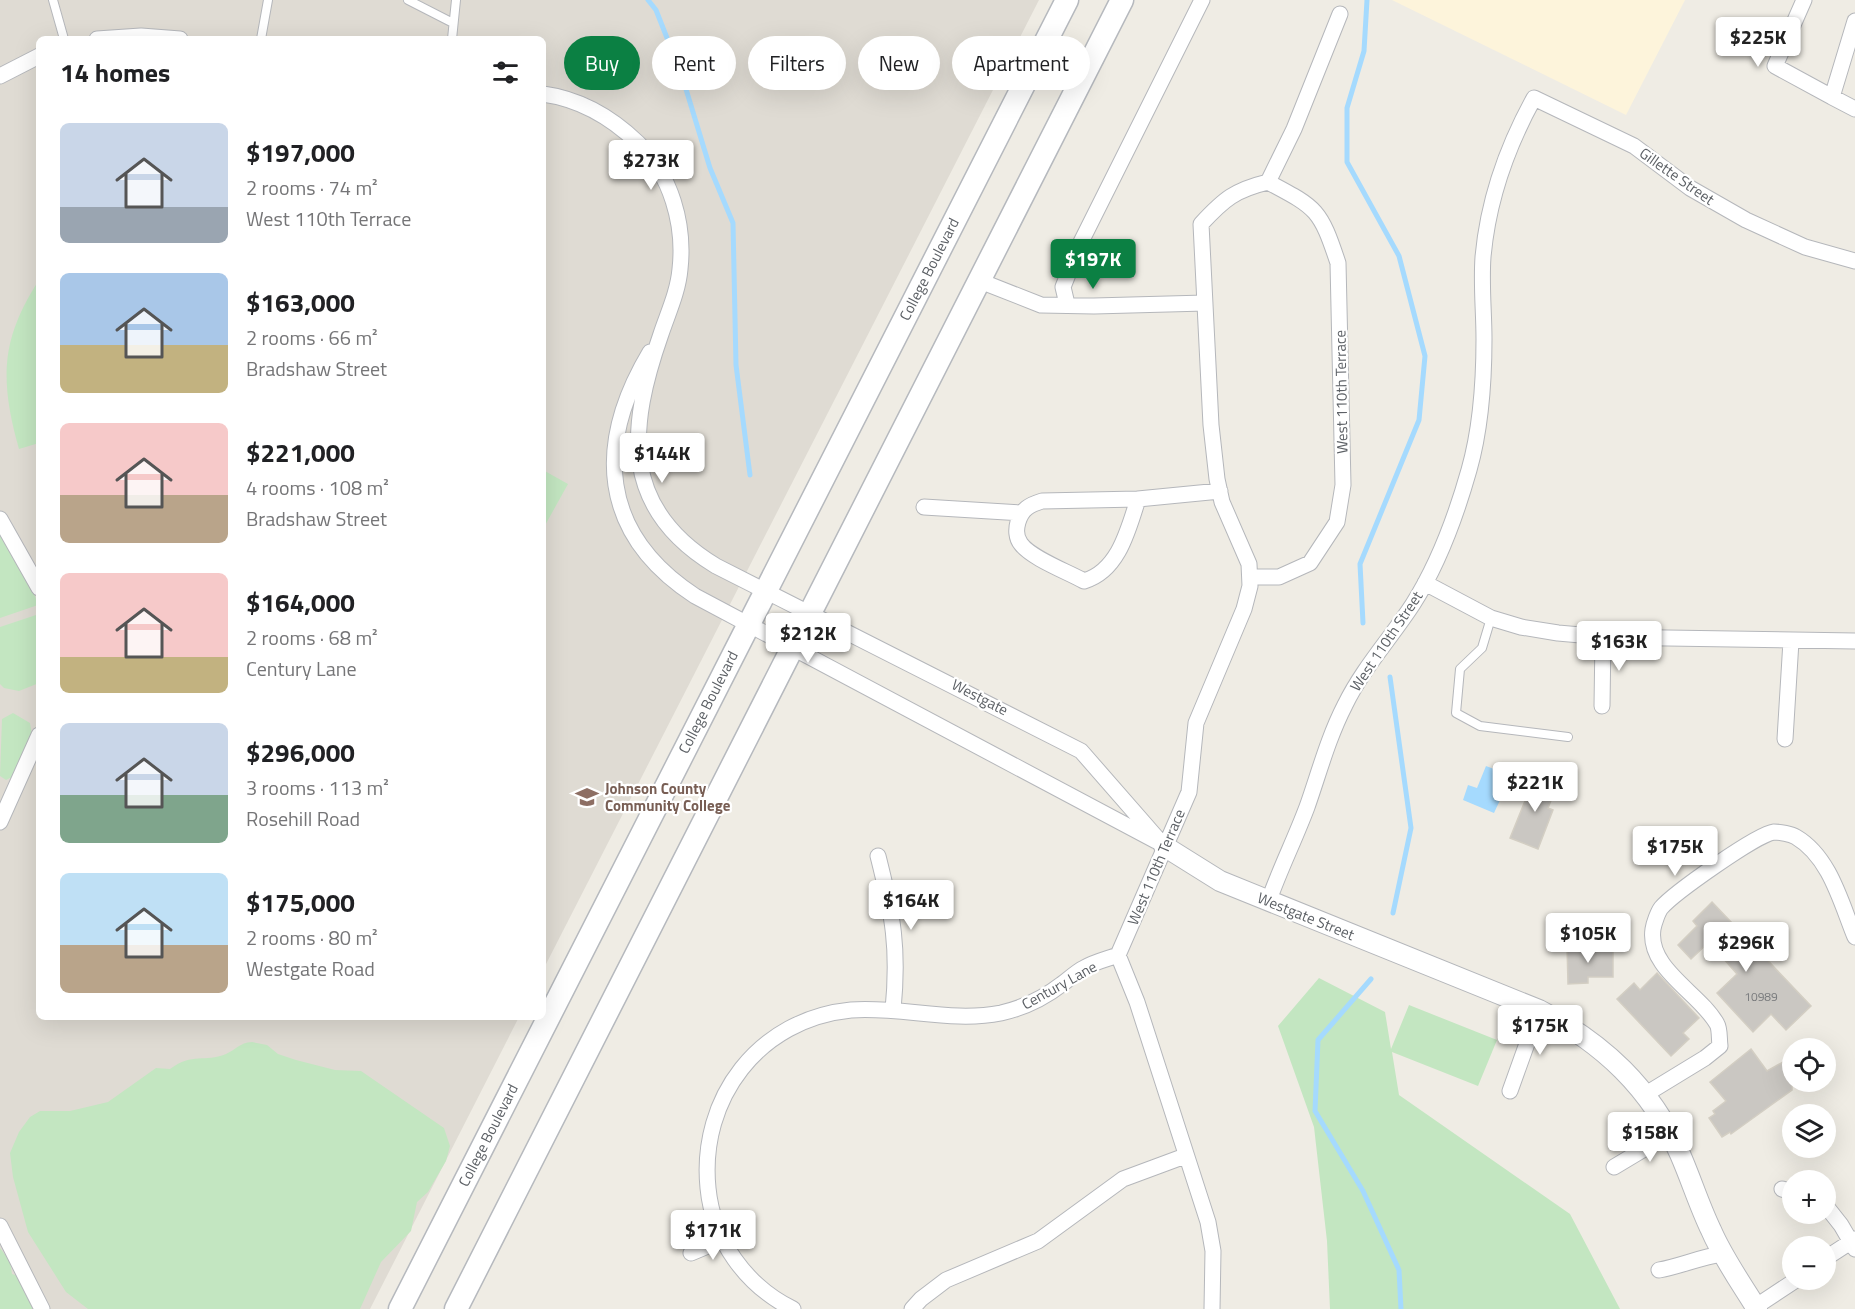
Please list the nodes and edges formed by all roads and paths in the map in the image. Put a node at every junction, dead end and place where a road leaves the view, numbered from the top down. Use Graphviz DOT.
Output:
graph roads {
  1 [pos="53,0"];
  2 [pos="268,0"];
  3 [pos="408,0"];
  4 [pos="456,0"];
  5 [pos="1067,0"];
  6 [pos="1122,0"];
  7 [pos="1202,0"];
  8 [pos="1804,0"];
  9 [pos="1340,14"];
  10 [pos="1855,21"];
  11 [pos="453,23"];
  12 [pos="63,36"];
  13 [pos="262,36"];
  14 [pos="452,36"];
  15 [pos="36,58"];
  16 [pos="0,76"];
  17 [pos="546,95"];
  18 [pos="1832,97"];
  19 [pos="1534,98"];
  20 [pos="1855,109"];
  21 [pos="1268,182"];
  22 [pos="1855,261"];
  23 [pos="980,280"];
  24 [pos="1205,303"];
  25 [pos="1068,304"];
  26 [pos="660,336"];
  27 [pos="1220,491"];
  28 [pos="1138,499"];
  29 [pos="924,507"];
  30 [pos="1021,513"];
  31 [pos="0,519"];
  32 [pos="1251,577"];
  33 [pos="36,583"];
  34 [pos="1425,583"];
  35 [pos="764,590"];
  36 [pos="810,613"];
  37 [pos="1491,618"];
  38 [pos="747,624"];
  39 [pos="1603,637"];
  40 [pos="1791,641"];
  41 [pos="1855,641"];
  42 [pos="793,648"];
  43 [pos="1602,706"];
  44 [pos="1568,737"];
  45 [pos="1785,739"];
  46 [pos="36,742"];
  47 [pos="0,822"];
  48 [pos="1164,846"];
  49 [pos="878,856"];
  50 [pos="1269,900"];
  51 [pos="1855,937"];
  52 [pos="1118,956"];
  53 [pos="893,1010"];
  54 [pos="1539,1010"];
  55 [pos="1510,1090"];
  56 [pos="1646,1094"];
  57 [pos="1669,1134"];
  58 [pos="1185,1156"];
  59 [pos="1614,1167"];
  60 [pos="1836,1220"];
  61 [pos="0,1226"];
  62 [pos="722,1240"];
  63 [pos="1853,1243"];
  64 [pos="691,1252"];
  65 [pos="1836,1252"];
  66 [pos="1723,1254"];
  67 [pos="1659,1270"];
  68 [pos="1782,1290"];
  69 [pos="1756,1308"];
  70 [pos="42,1309"];
  71 [pos="400,1309"];
  72 [pos="456,1309"];
  73 [pos="793,1309"];
  74 [pos="912,1309"];
  75 [pos="1212,1309"];
  1 -- 12 [label="lane"];
  2 -- 13 [label="lane"];
  3 -- 11 [label="lane"];
  4 -- 11 [label="lane"];
  5 -- 35 [label="main road, College Boulevard"];
  6 -- 23 [label="main road"];
  7 -- 25 [label="street"];
  8 -- 18 [label="street"];
  9 -- 21 [label="street"];
  10 -- 18 [label="street"];
  11 -- 14 [label="lane"];
  15 -- 16 [label="street"];
  17 -- 26 [label="street"];
  18 -- 20 [label="street"];
  19 -- 22 [label="street, Gillette Street"];
  19 -- 34 [label="street, West 110th Street"];
  21 -- 24 [label="street, West 110th Terrace"];
  21 -- 32 [label="street, West 110th Terrace"];
  23 -- 25 [label="street"];
  23 -- 36 [label="main road"];
  24 -- 25 [label="street"];
  24 -- 27 [label="street, West 110th Terrace"];
  26 -- 35 [label="street, Westgate"];
  26 -- 38 [label="street, Westgate Street"];
  27 -- 28 [label="street"];
  27 -- 32 [label="street, West 110th Terrace"];
  28 -- 30 [label="street"];
  28 -- 30 [label="street"];
  29 -- 30 [label="street"];
  31 -- 33 [label="street"];
  32 -- 48 [label="street, West 110th Terrace"];
  34 -- 37 [label="street"];
  34 -- 50 [label="street, West 110th Street"];
  35 -- 36 [label="street, Westgate"];
  35 -- 38 [label="main road, College Boulevard"];
  36 -- 42 [label="main road"];
  36 -- 48 [label="street, Westgate"];
  37 -- 39 [label="street"];
  37 -- 44 [label="lane"];
  38 -- 42 [label="street, Westgate Street"];
  38 -- 71 [label="main road, College Boulevard"];
  39 -- 40 [label="street"];
  39 -- 43 [label="street"];
  40 -- 41 [label="street"];
  40 -- 45 [label="street"];
  42 -- 48 [label="street, Westgate Street"];
  42 -- 72 [label="main road"];
  46 -- 47 [label="street"];
  48 -- 50 [label="street, Westgate Street"];
  48 -- 52 [label="street, West 110th Terrace"];
  49 -- 53 [label="street"];
  50 -- 54 [label="street, Westgate Street"];
  51 -- 56 [label="street"];
  52 -- 53 [label="street, Century Lane"];
  52 -- 58 [label="street"];
  53 -- 62 [label="street, Century Lane"];
  54 -- 55 [label="street"];
  54 -- 56 [label="street, Westgate Street"];
  56 -- 57 [label="street, Westgate Street"];
  57 -- 59 [label="street"];
  57 -- 66 [label="street, Westgate Street"];
  58 -- 74 [label="street"];
  58 -- 75 [label="street"];
  60 -- 63 [label="street"];
  61 -- 70 [label="street"];
  62 -- 64 [label="street"];
  62 -- 73 [label="street, Century Lane"];
  63 -- 65 [label="street"];
  66 -- 67 [label="street"];
  66 -- 69 [label="street, Westgate Street"];
  68 -- 69 [label="street"];
}
